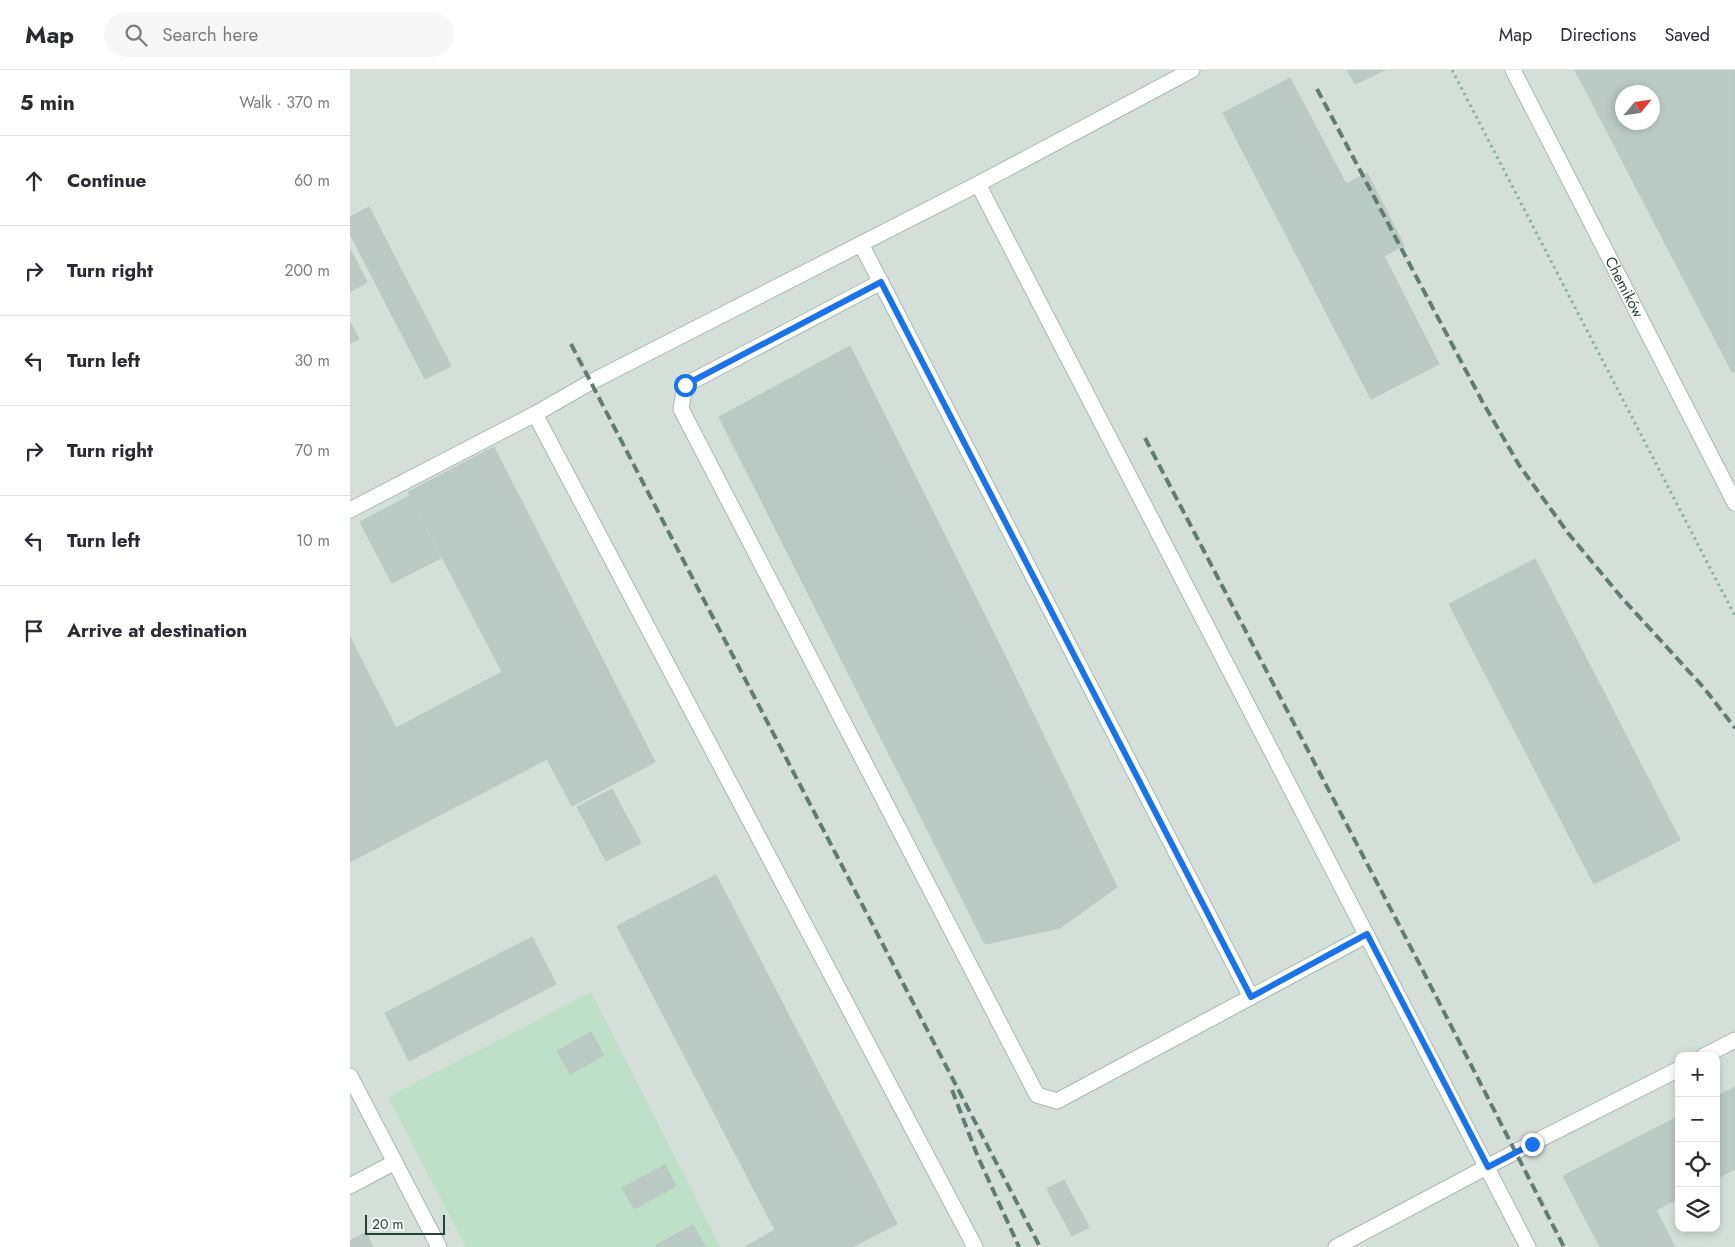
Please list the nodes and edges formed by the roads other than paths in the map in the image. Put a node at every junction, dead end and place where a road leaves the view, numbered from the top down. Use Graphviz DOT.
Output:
graph roads {
  1 [pos="1192,70"];
  2 [pos="1513,70"];
  3 [pos="978,184"];
  4 [pos="861,244"];
  5 [pos="881,282"];
  6 [pos="536,414"];
  7 [pos="1735,503"];
  8 [pos="350,510"];
  9 [pos="1367,934"];
  10 [pos="1251,997"];
  11 [pos="1735,1040"];
  12 [pos="1712,1052"];
  13 [pos="1675,1071"];
  14 [pos="350,1076"];
  15 [pos="395,1162"];
  16 [pos="1488,1167"];
  17 [pos="350,1186"];
  18 [pos="439,1247"];
  19 [pos="975,1247"];
  20 [pos="1336,1247"];
  21 [pos="1528,1247"];
  1 -- 3 [label="street"];
  2 -- 7 [label="street, Chemików"];
  3 -- 4 [label="street"];
  3 -- 9 [label="street"];
  4 -- 5 [label="street"];
  4 -- 6 [label="street"];
  5 -- 10 [label="street"];
  5 -- 10 [label="street"];
  6 -- 8 [label="street"];
  6 -- 19 [label="street"];
  9 -- 10 [label="street"];
  9 -- 16 [label="street"];
  11 -- 12 [label="street"];
  13 -- 16 [label="street"];
  14 -- 15 [label="street"];
  15 -- 17 [label="street"];
  15 -- 18 [label="street"];
  16 -- 20 [label="street"];
  16 -- 21 [label="street"];
}
